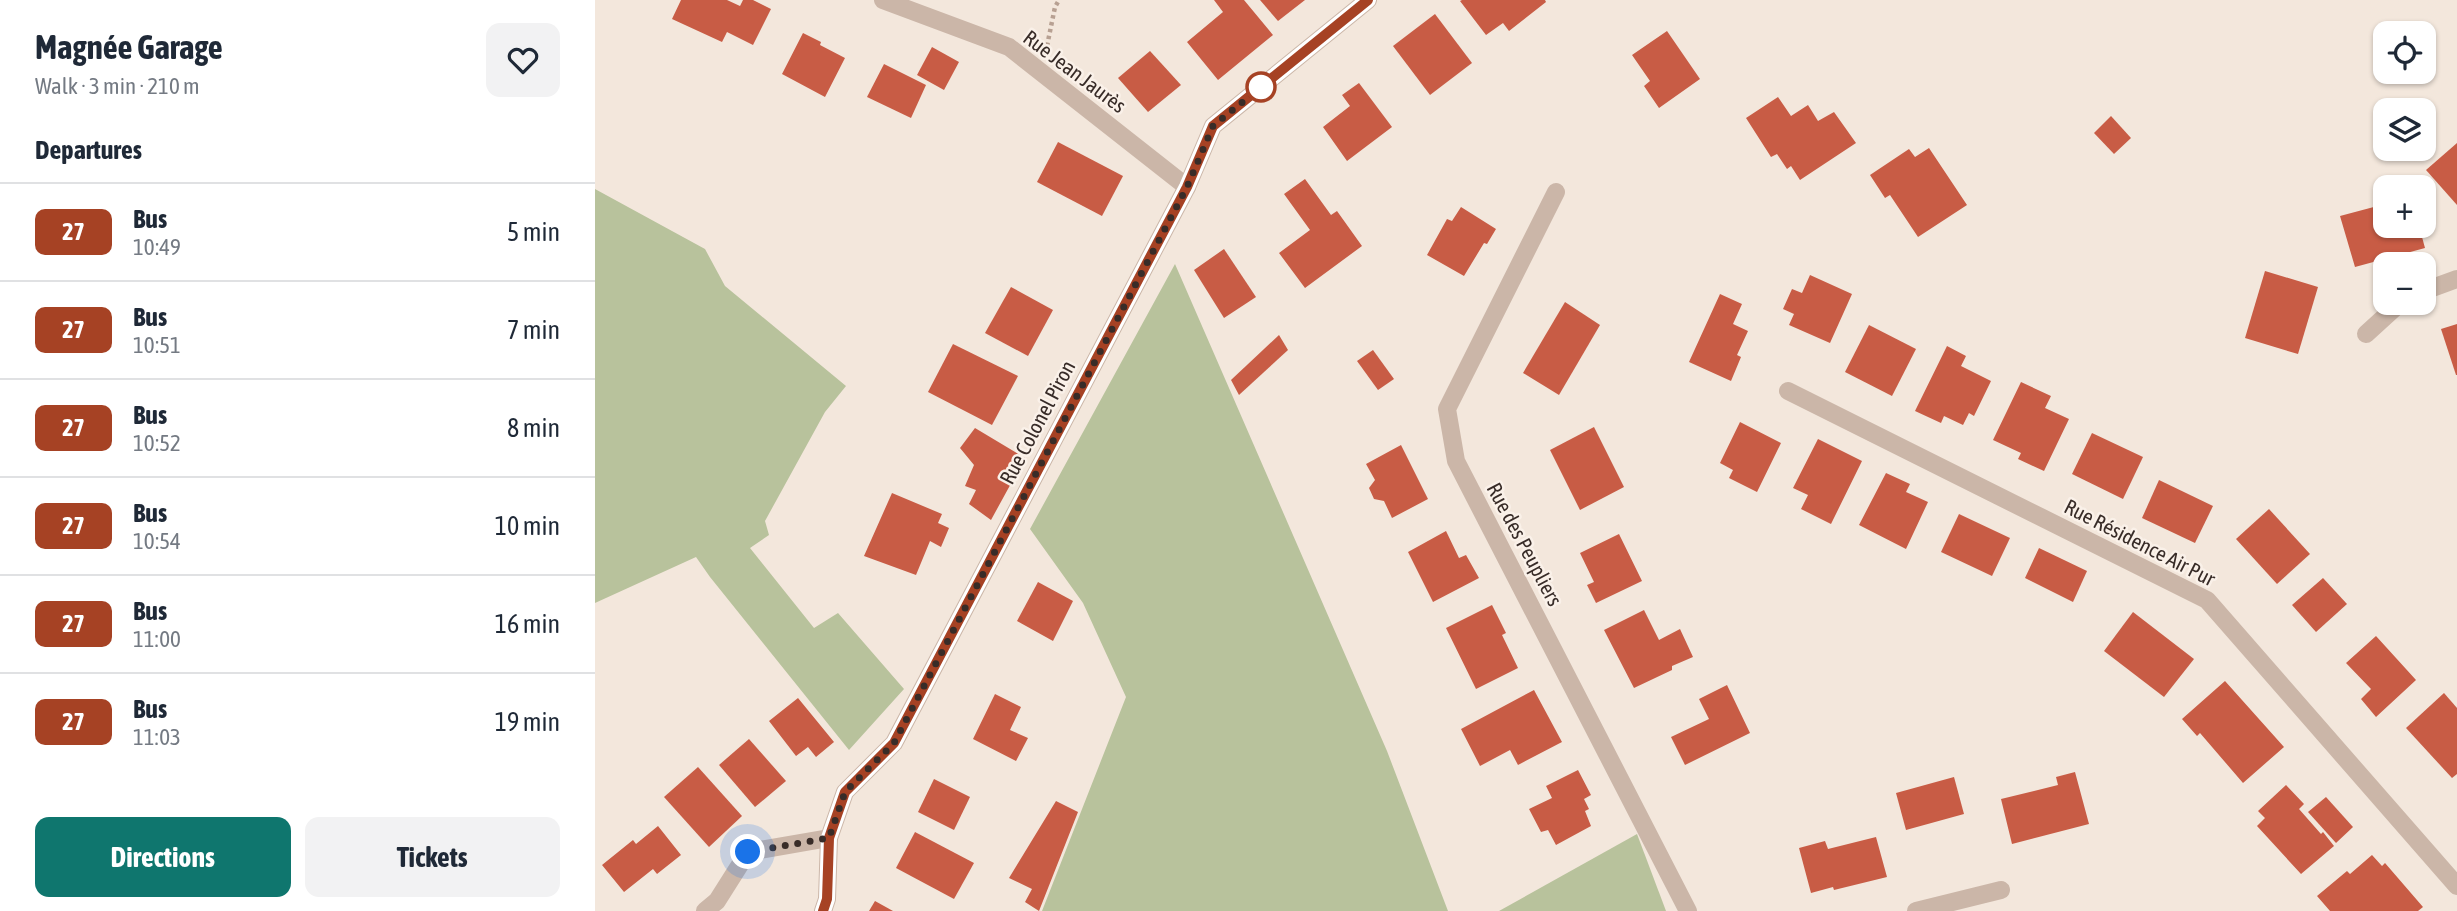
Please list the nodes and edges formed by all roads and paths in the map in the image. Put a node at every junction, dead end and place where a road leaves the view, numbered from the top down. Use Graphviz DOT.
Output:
graph roads {
  1 [pos="883,0"];
  2 [pos="1059,0"];
  3 [pos="1368,0"];
  4 [pos="1042,73"];
  5 [pos="1187,187"];
  6 [pos="1556,192"];
  7 [pos="2457,279"];
  8 [pos="2436,287"];
  9 [pos="2387,315"];
  10 [pos="2366,334"];
  11 [pos="1789,391"];
  12 [pos="829,838"];
  13 [pos="2457,886"];
  14 [pos="2001,890"];
  15 [pos="705,911"];
  16 [pos="823,911"];
  17 [pos="1688,911"];
  18 [pos="1916,911"];
  1 -- 4 [label="street, Rue Jean Jaurès"];
  2 -- 4 [label="path"];
  3 -- 5 [label="street, Rue Colonel Piron"];
  4 -- 5 [label="street, Rue Jean Jaurès"];
  5 -- 12 [label="street, Rue Colonel Piron"];
  6 -- 17 [label="street, Rue des Peupliers"];
  7 -- 8 [label="street"];
  9 -- 10 [label="street"];
  11 -- 13 [label="street, Rue Résidence Air Pur"];
  12 -- 15 [label="street"];
  12 -- 16 [label="street, Rue Colonel Piron"];
  14 -- 18 [label="street"];
}
